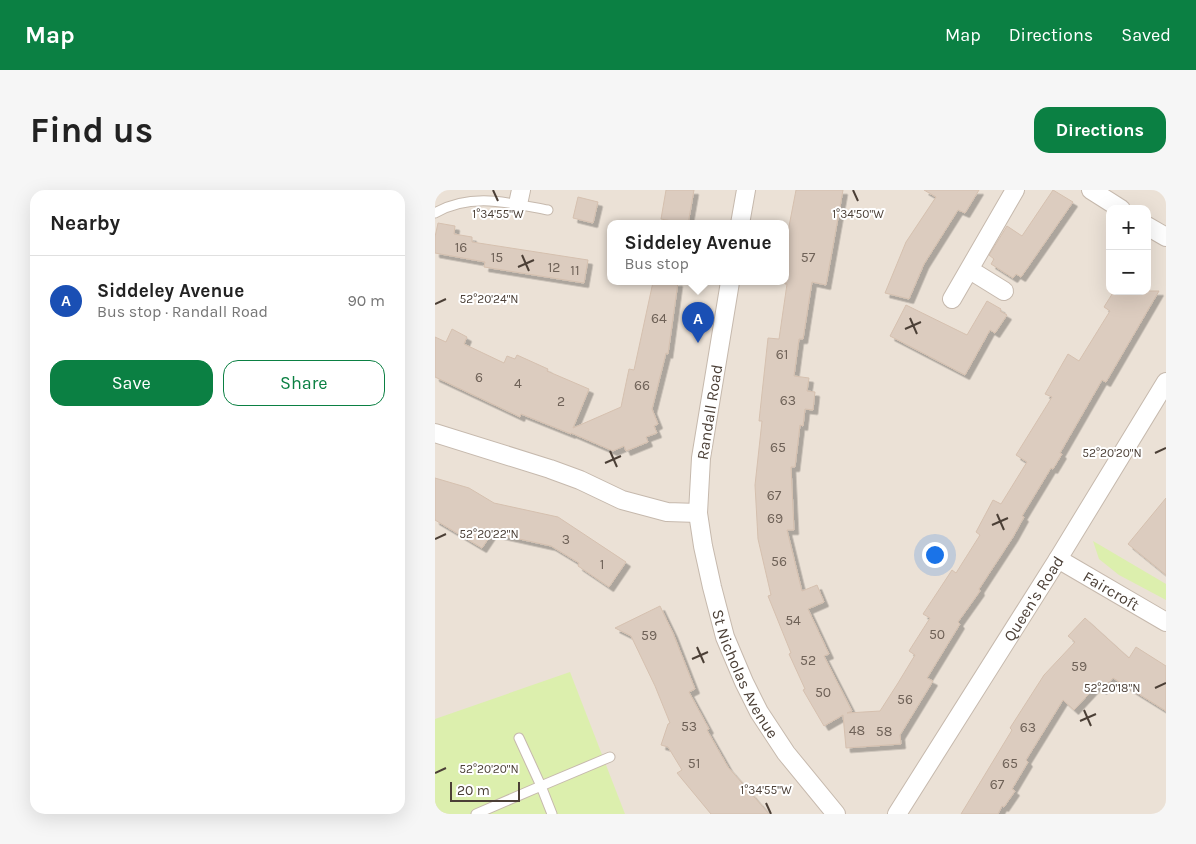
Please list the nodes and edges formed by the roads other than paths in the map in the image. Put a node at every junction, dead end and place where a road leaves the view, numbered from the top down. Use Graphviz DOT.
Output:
graph roads {
  1 [pos="746,190"];
  2 [pos="1015,190"];
  3 [pos="1091,190"];
  4 [pos="520,197"];
  5 [pos="1115,205"];
  6 [pos="548,210"];
  7 [pos="435,213"];
  8 [pos="741,220"];
  9 [pos="1151,229"];
  10 [pos="1166,238"];
  11 [pos="970,270"];
  12 [pos="730,285"];
  13 [pos="1004,291"];
  14 [pos="952,299"];
  15 [pos="1166,382"];
  16 [pos="435,433"];
  17 [pos="698,514"];
  18 [pos="1058,559"];
  19 [pos="1166,622"];
  20 [pos="519,738"];
  21 [pos="610,757"];
  22 [pos="541,786"];
  23 [pos="476,814"];
  24 [pos="552,814"];
  25 [pos="836,814"];
  26 [pos="897,814"];
  1 -- 8 [label="street"];
  2 -- 11 [label="street"];
  3 -- 5 [label="street"];
  4 -- 6 [label="lane"];
  4 -- 7 [label="lane"];
  9 -- 10 [label="street"];
  11 -- 13 [label="street"];
  11 -- 14 [label="street"];
  12 -- 17 [label="street, Randall Road"];
  15 -- 18 [label="street, Queen's Road"];
  16 -- 17 [label="street"];
  17 -- 25 [label="street, St Nicholas Avenue"];
  18 -- 19 [label="street, Faircroft"];
  18 -- 26 [label="street, Queen's Road"];
  20 -- 22 [label="lane"];
  21 -- 22 [label="lane"];
  22 -- 23 [label="lane"];
  22 -- 24 [label="lane"];
}
